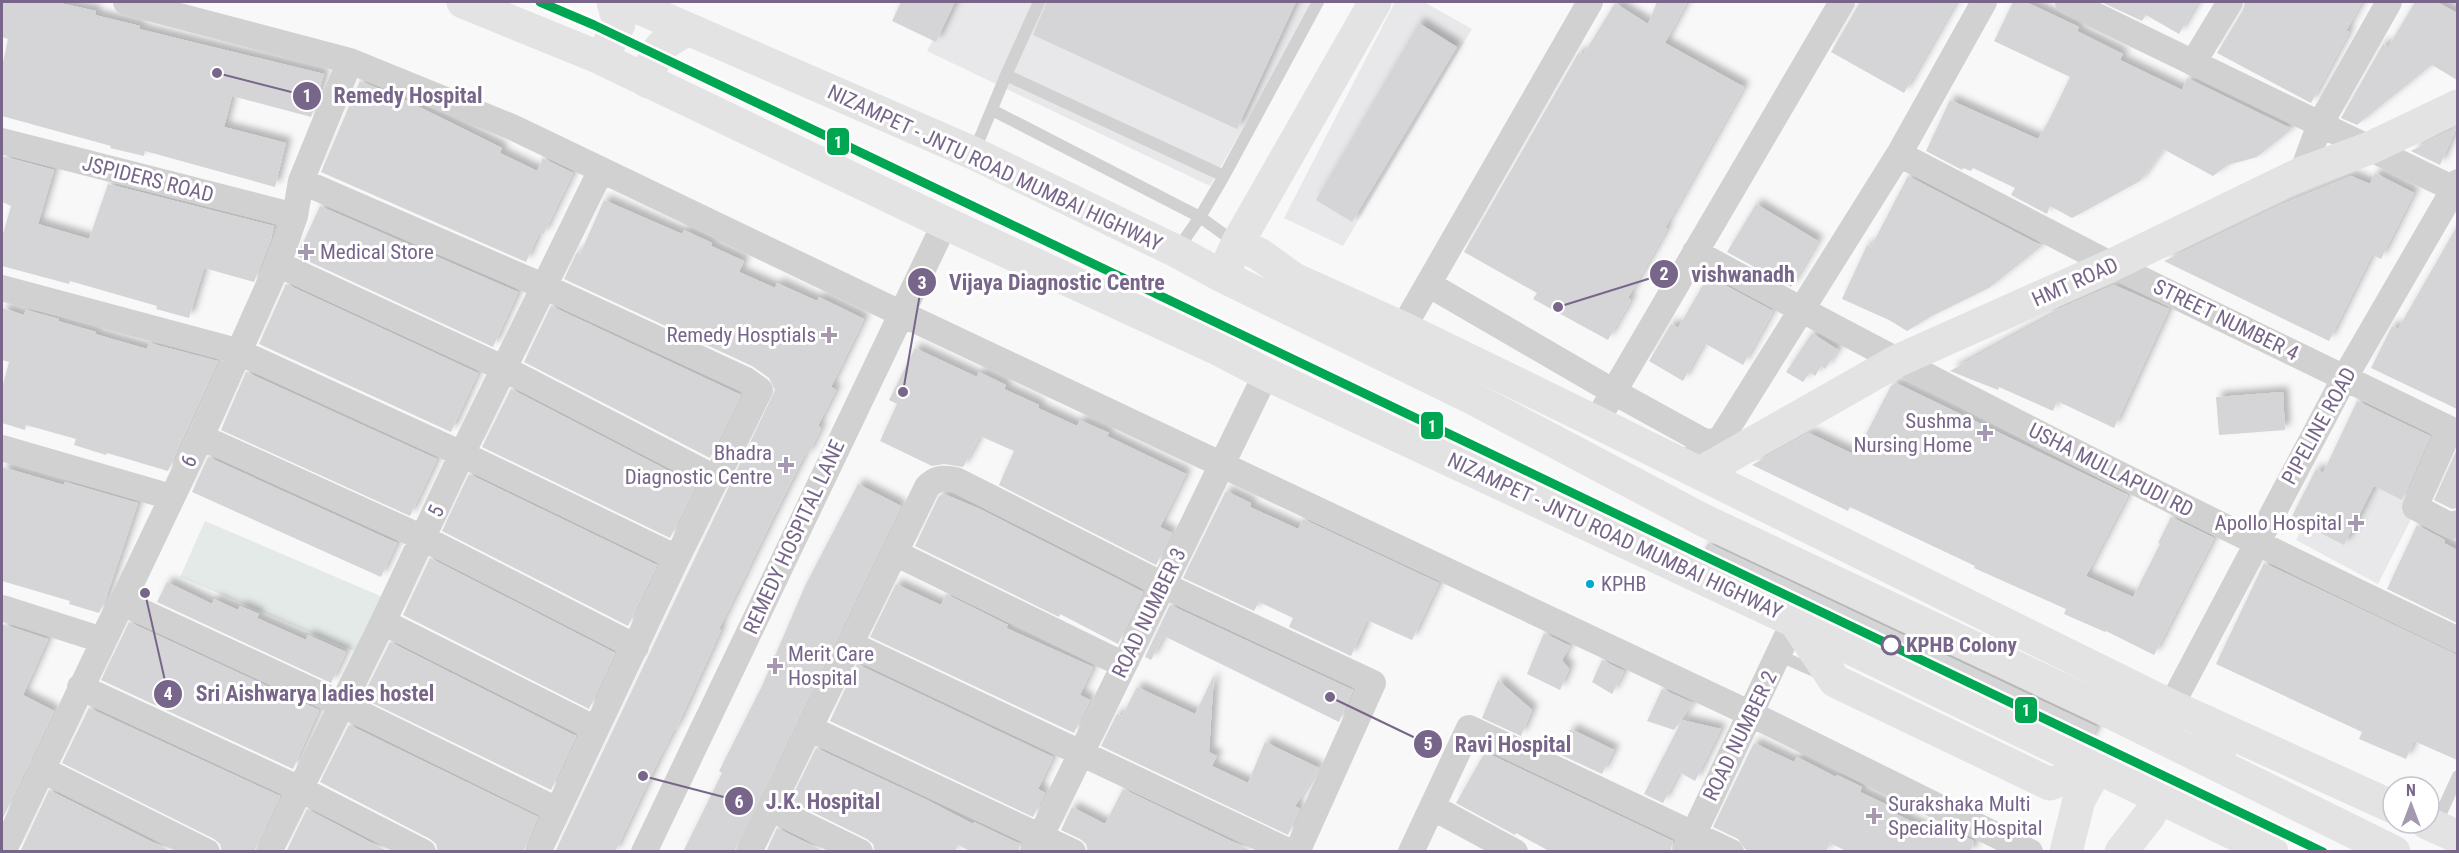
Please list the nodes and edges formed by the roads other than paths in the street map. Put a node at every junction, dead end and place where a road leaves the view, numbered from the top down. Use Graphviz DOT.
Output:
graph roads {
  1 [pos="126,2"];
  2 [pos="463,2"];
  3 [pos="613,2"];
  4 [pos="626,2"];
  5 [pos="1039,2"];
  6 [pos="1318,2"];
  7 [pos="1375,2"];
  8 [pos="1590,2"];
  9 [pos="1842,2"];
  10 [pos="1984,2"];
  11 [pos="2068,2"];
  12 [pos="2230,2"];
  13 [pos="2389,2"];
  14 [pos="687,30"];
  15 [pos="598,57"];
  16 [pos="350,61"];
  17 [pos="2193,63"];
  18 [pos="1006,75"];
  19 [pos="648,82"];
  20 [pos="2457,106"];
  21 [pos="992,110"];
  22 [pos="2320,124"];
  23 [pos="2,141"];
  24 [pos="2370,148"];
  25 [pos="973,153"];
  26 [pos="1899,154"];
  27 [pos="601,170"];
  28 [pos="2302,173"];
  29 [pos="1224,176"];
  30 [pos="301,180"];
  31 [pos="2456,187"];
  32 [pos="295,216"];
  33 [pos="1200,217"];
  34 [pos="945,223"];
  35 [pos="1237,244"];
  36 [pos="1176,251"];
  37 [pos="1695,252"];
  38 [pos="278,264"];
  39 [pos="2112,266"];
  40 [pos="1222,276"];
  41 [pos="1428,284"];
  42 [pos="543,286"];
  43 [pos="2,288"];
  44 [pos="1800,310"];
  45 [pos="900,313"];
  46 [pos="1403,328"];
  47 [pos="237,351"];
  48 [pos="1897,361"];
  49 [pos="504,368"];
  50 [pos="1266,375"];
  51 [pos="2345,377"];
  52 [pos="1614,392"];
  53 [pos="1596,422"];
  54 [pos="2453,436"];
  55 [pos="201,437"];
  56 [pos="2,448"];
  57 [pos="1720,449"];
  58 [pos="462,454"];
  59 [pos="1222,464"];
  60 [pos="1691,469"];
  61 [pos="717,479"];
  62 [pos="171,497"];
  63 [pos="2457,524"];
  64 [pos="423,538"];
  65 [pos="2255,543"];
  66 [pos="895,553"];
  67 [pos="677,558"];
  68 [pos="1163,585"];
  69 [pos="2,608"];
  70 [pos="1794,621"];
  71 [pos="383,622"];
  72 [pos="102,640"];
  73 [pos="2457,640"];
  74 [pos="850,644"];
  75 [pos="636,647"];
  76 [pos="1778,655"];
  77 [pos="1124,665"];
  78 [pos="1835,681"];
  79 [pos="80,687"];
  80 [pos="341,704"];
  81 [pos="2171,706"];
  82 [pos="1750,714"];
  83 [pos="2205,721"];
  84 [pos="809,728"];
  85 [pos="596,729"];
  86 [pos="1081,753"];
  87 [pos="2223,767"];
  88 [pos="2097,768"];
  89 [pos="41,769"];
  90 [pos="2457,776"];
  91 [pos="2050,784"];
  92 [pos="300,789"];
  93 [pos="2159,797"];
  94 [pos="2079,800"];
  95 [pos="2381,802"];
  96 [pos="1432,807"];
  97 [pos="770,808"];
  98 [pos="557,810"];
  99 [pos="2441,826"];
  100 [pos="1689,843"];
  101 [pos="1036,844"];
  102 [pos="3,852"];
  103 [pos="207,852"];
  104 [pos="269,852"];
  105 [pos="423,852"];
  106 [pos="538,852"];
  107 [pos="644,852"];
  108 [pos="749,852"];
  109 [pos="860,852"];
  110 [pos="1073,852"];
  111 [pos="1290,852"];
  112 [pos="1297,852"];
  113 [pos="1411,852"];
  114 [pos="1515,852"];
  115 [pos="1731,852"];
  116 [pos="2030,852"];
  117 [pos="2066,852"];
  118 [pos="2121,852"];
  119 [pos="2272,852"];
  120 [pos="2394,852"];
  1 -- 16 [label="street"];
  2 -- 15 [label="main road, NIZAMPET - JNTU ROAD MUMBAI HIGHWAY"];
  3 -- 15 [label="main road"];
  4 -- 14 [label="main road, NIZAMPET - JNTU ROAD MUMBAI HIGHWAY"];
  5 -- 18 [label="lane"];
  6 -- 29 [label="lane"];
  7 -- 35 [label="main road"];
  8 -- 41 [label="street"];
  9 -- 37 [label="street"];
  10 -- 26 [label="street"];
  11 -- 17 [label="street"];
  12 -- 17 [label="street"];
  13 -- 22 [label="street"];
  14 -- 19 [label="main road"];
  14 -- 25 [label="main road, NIZAMPET - JNTU ROAD MUMBAI HIGHWAY"];
  15 -- 19 [label="main road, NIZAMPET - JNTU ROAD MUMBAI HIGHWAY"];
  16 -- 27 [label="street"];
  16 -- 30 [label="street, 6"];
  17 -- 22 [label="street"];
  18 -- 21 [label="lane"];
  18 -- 29 [label="lane"];
  19 -- 34 [label="main road, NIZAMPET - JNTU ROAD MUMBAI HIGHWAY"];
  20 -- 24 [label="main road, HMT ROAD"];
  21 -- 25 [label="lane"];
  21 -- 33 [label="lane"];
  22 -- 24 [label="street"];
  22 -- 28 [label="street"];
  23 -- 32 [label="street, JSPIDERS ROAD"];
  24 -- 28 [label="main road, HMT ROAD"];
  24 -- 31 [label="street"];
  25 -- 36 [label="main road, NIZAMPET - JNTU ROAD MUMBAI HIGHWAY"];
  26 -- 39 [label="street, STREET NUMBER 4"];
  26 -- 44 [label="street"];
  27 -- 42 [label="street, 5"];
  27 -- 45 [label="street"];
  28 -- 39 [label="main road, HMT ROAD"];
  29 -- 33 [label="lane"];
  30 -- 32 [label="street, 6"];
  30 -- 42 [label="street"];
  31 -- 51 [label="street, PIPELINE ROAD"];
  32 -- 38 [label="street, 6"];
  33 -- 35 [label="lane"];
  33 -- 36 [label="lane"];
  34 -- 45 [label="street, REMEDY HOSPITAL LANE"];
  34 -- 50 [label="main road, NIZAMPET - JNTU ROAD MUMBAI HIGHWAY"];
  35 -- 40 [label="main road"];
  35 -- 46 [label="main road"];
  36 -- 40 [label="main road, NIZAMPET - JNTU ROAD MUMBAI HIGHWAY"];
  37 -- 44 [label="street, USHA MULLAPUDI RD"];
  37 -- 52 [label="street"];
  38 -- 47 [label="street, 6"];
  38 -- 49 [label="street"];
  39 -- 48 [label="main road, HMT ROAD"];
  39 -- 51 [label="street, STREET NUMBER 4"];
  40 -- 87 [label="main road, NIZAMPET - JNTU ROAD MUMBAI HIGHWAY"];
  41 -- 46 [label="street"];
  41 -- 52 [label="street"];
  42 -- 49 [label="street, 5"];
  42 -- 61 [label="street"];
  43 -- 47 [label="street"];
  44 -- 48 [label="street, USHA MULLAPUDI RD"];
  44 -- 57 [label="street"];
  45 -- 59 [label="street"];
  45 -- 107 [label="street, REMEDY HOSPITAL LANE"];
  46 -- 53 [label="main road"];
  47 -- 55 [label="street, 6"];
  47 -- 58 [label="street"];
  48 -- 57 [label="main road, HMT ROAD"];
  48 -- 65 [label="street, USHA MULLAPUDI RD"];
  49 -- 58 [label="street, 5"];
  49 -- 61 [label="street"];
  50 -- 59 [label="street, ROAD NUMBER 3"];
  50 -- 70 [label="main road, NIZAMPET - JNTU ROAD MUMBAI HIGHWAY"];
  51 -- 54 [label="street, STREET NUMBER 4"];
  51 -- 65 [label="street, PIPELINE ROAD"];
  52 -- 53 [label="street"];
  52 -- 57 [label="street"];
  53 -- 60 [label="main road"];
  54 -- 63 [label="street"];
  55 -- 62 [label="street, 6"];
  55 -- 64 [label="street"];
  56 -- 62 [label="street"];
  57 -- 60 [label="main road, HMT ROAD"];
  58 -- 64 [label="street, 5"];
  58 -- 67 [label="street"];
  59 -- 68 [label="street, ROAD NUMBER 3"];
  59 -- 82 [label="street"];
  60 -- 81 [label="main road"];
  61 -- 67 [label="street"];
  62 -- 72 [label="street, 6"];
  64 -- 71 [label="street, 5"];
  64 -- 75 [label="street"];
  65 -- 73 [label="street, USHA MULLAPUDI RD"];
  65 -- 81 [label="street, PIPELINE ROAD"];
  66 -- 68 [label="street"];
  66 -- 74 [label="street"];
  66 -- 77 [label="street"];
  67 -- 75 [label="street"];
  68 -- 77 [label="street, ROAD NUMBER 3"];
  68 -- 112 [label="street"];
  69 -- 72 [label="street"];
  70 -- 76 [label="street, ROAD NUMBER 2"];
  70 -- 78 [label="main road"];
  70 -- 88 [label="main road, NIZAMPET - JNTU ROAD MUMBAI HIGHWAY"];
  71 -- 80 [label="street, 5"];
  71 -- 85 [label="street"];
  72 -- 79 [label="street, 6"];
  72 -- 80 [label="street"];
  74 -- 84 [label="street"];
  74 -- 86 [label="street"];
  75 -- 85 [label="street"];
  76 -- 78 [label="lane"];
  76 -- 82 [label="street, ROAD NUMBER 2"];
  77 -- 86 [label="street, ROAD NUMBER 3"];
  78 -- 91 [label="main road"];
  79 -- 89 [label="street, 6"];
  79 -- 92 [label="street"];
  80 -- 92 [label="street, 5"];
  80 -- 98 [label="street"];
  81 -- 83 [label="main road"];
  82 -- 100 [label="street, ROAD NUMBER 2"];
  82 -- 116 [label="street"];
  83 -- 87 [label="main road"];
  83 -- 95 [label="main road"];
  84 -- 97 [label="street"];
  84 -- 101 [label="street"];
  85 -- 98 [label="street"];
  86 -- 101 [label="street, ROAD NUMBER 3"];
  86 -- 111 [label="street"];
  87 -- 120 [label="main road, NIZAMPET - JNTU ROAD MUMBAI HIGHWAY"];
  88 -- 91 [label="main road"];
  88 -- 93 [label="main road, NIZAMPET - JNTU ROAD MUMBAI HIGHWAY"];
  88 -- 94 [label="main road"];
  89 -- 102 [label="street, 6"];
  89 -- 103 [label="street"];
  90 -- 99 [label="lane"];
  91 -- 94 [label="main road"];
  92 -- 104 [label="street, 5"];
  92 -- 105 [label="street"];
  93 -- 118 [label="main road"];
  93 -- 119 [label="main road, NIZAMPET - JNTU ROAD MUMBAI HIGHWAY"];
  94 -- 117 [label="main road"];
  96 -- 100 [label="street"];
  96 -- 113 [label="street"];
  96 -- 114 [label="street"];
  97 -- 108 [label="street"];
  97 -- 109 [label="street"];
  98 -- 106 [label="street"];
  100 -- 115 [label="street"];
  101 -- 110 [label="street"];
}
